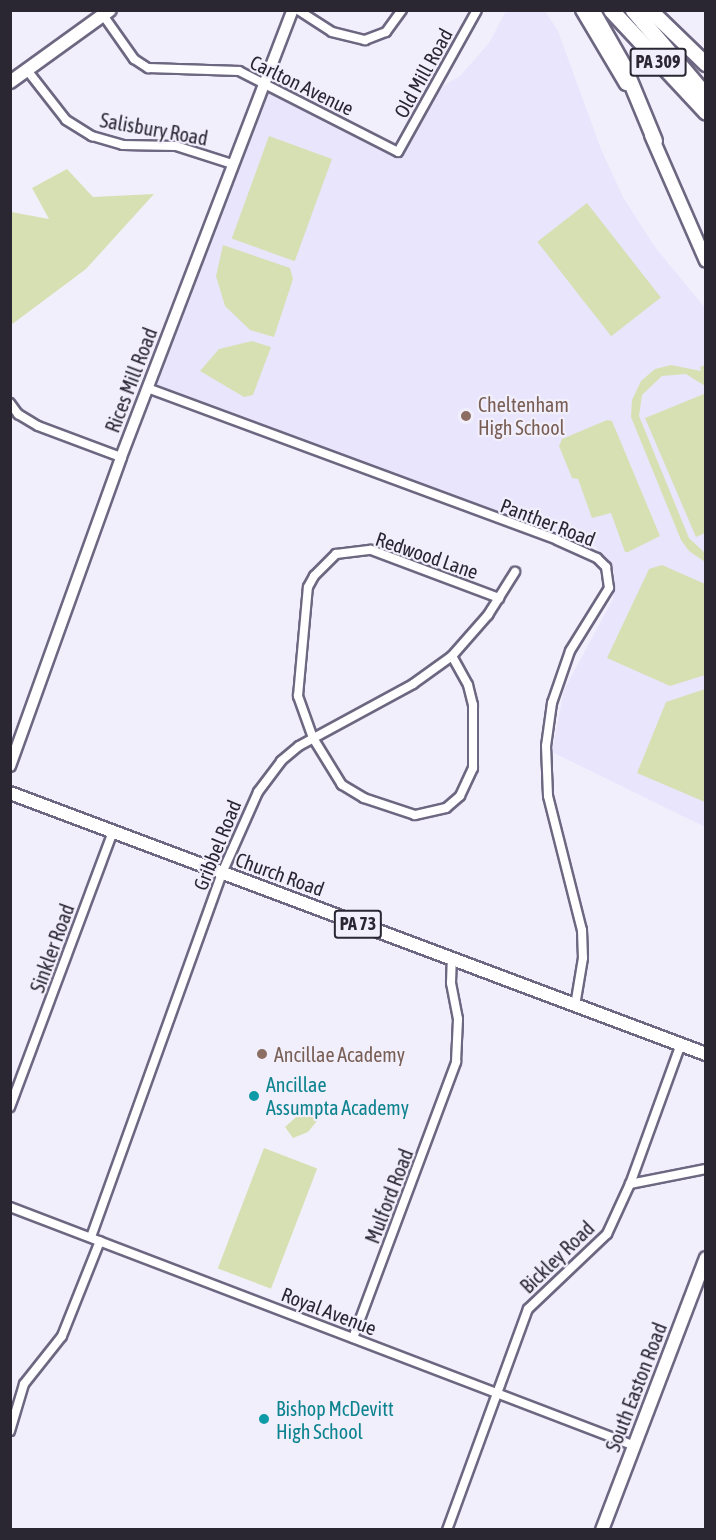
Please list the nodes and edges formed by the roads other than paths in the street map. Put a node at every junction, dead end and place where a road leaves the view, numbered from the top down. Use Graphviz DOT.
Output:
graph roads {
  1 [pos="293,10"];
  2 [pos="298,10"];
  3 [pos="402,10"];
  4 [pos="477,10"];
  5 [pos="582,10"];
  6 [pos="592,10"];
  7 [pos="611,10"];
  8 [pos="633,10"];
  9 [pos="650,10"];
  10 [pos="106,13"];
  11 [pos="705,63"];
  12 [pos="27,70"];
  13 [pos="10,82"];
  14 [pos="263,82"];
  15 [pos="705,96"];
  16 [pos="705,112"];
  17 [pos="655,141"];
  18 [pos="398,152"];
  19 [pos="232,164"];
  20 [pos="705,261"];
  21 [pos="147,388"];
  22 [pos="10,403"];
  23 [pos="121,457"];
  24 [pos="515,572"];
  25 [pos="499,598"];
  26 [pos="452,656"];
  27 [pos="313,738"];
  28 [pos="10,766"];
  29 [pos="10,794"];
  30 [pos="112,834"];
  31 [pos="222,873"];
  32 [pos="452,959"];
  33 [pos="575,1005"];
  34 [pos="681,1044"];
  35 [pos="705,1054"];
  36 [pos="10,1107"];
  37 [pos="705,1169"];
  38 [pos="630,1184"];
  39 [pos="10,1207"];
  40 [pos="91,1237"];
  41 [pos="100,1241"];
  42 [pos="705,1257"];
  43 [pos="353,1338"];
  44 [pos="498,1394"];
  45 [pos="10,1431"];
  46 [pos="635,1446"];
  47 [pos="447,1530"];
  48 [pos="602,1530"];
  1 -- 14 [label="street, Rices Mill Road"];
  2 -- 3 [label="street"];
  4 -- 18 [label="street, Old Mill Road"];
  5 -- 17 [label="main road"];
  6 -- 17 [label="highway"];
  7 -- 16 [label="highway, PA 309"];
  8 -- 15 [label="highway, PA 309"];
  9 -- 11 [label="highway"];
  10 -- 12 [label="main road"];
  10 -- 14 [label="street, Carlton Avenue"];
  12 -- 13 [label="main road"];
  12 -- 19 [label="street, Salisbury Road"];
  14 -- 18 [label="street, Carlton Avenue"];
  14 -- 19 [label="street, Rices Mill Road"];
  17 -- 20 [label="main road"];
  19 -- 21 [label="street, Rices Mill Road"];
  21 -- 23 [label="street, Rices Mill Road"];
  21 -- 33 [label="street, Panther Road"];
  22 -- 23 [label="street"];
  23 -- 28 [label="street, Rices Mill Road"];
  24 -- 25 [label="street, Gribbel Road"];
  25 -- 26 [label="street, Gribbel Road"];
  25 -- 27 [label="street, Redwood Lane"];
  26 -- 27 [label="street, Gribbel Road"];
  26 -- 27 [label="street, Redwood Lane"];
  27 -- 31 [label="street, Gribbel Road"];
  29 -- 30 [label="main road, Church Road / PA 73"];
  30 -- 31 [label="main road, Church Road / PA 73"];
  30 -- 36 [label="street, Sinkler Road"];
  31 -- 32 [label="main road, Church Road / PA 73"];
  31 -- 40 [label="street, Gribbel Road"];
  32 -- 33 [label="main road, Church Road / PA 73"];
  32 -- 43 [label="street, Mulford Road"];
  33 -- 34 [label="main road, Church Road / PA 73"];
  34 -- 35 [label="main road, Church Road / PA 73"];
  34 -- 38 [label="street, Bickley Road"];
  37 -- 38 [label="street"];
  38 -- 44 [label="street, Bickley Road"];
  39 -- 40 [label="street, Royal Avenue"];
  40 -- 41 [label="street, Royal Avenue"];
  41 -- 43 [label="street, Royal Avenue"];
  41 -- 45 [label="street"];
  42 -- 46 [label="main road, South Easton Road"];
  43 -- 44 [label="street, Royal Avenue"];
  44 -- 46 [label="street, Royal Avenue"];
  44 -- 47 [label="street, Bickley Road"];
  46 -- 48 [label="main road, South Easton Road"];
}
